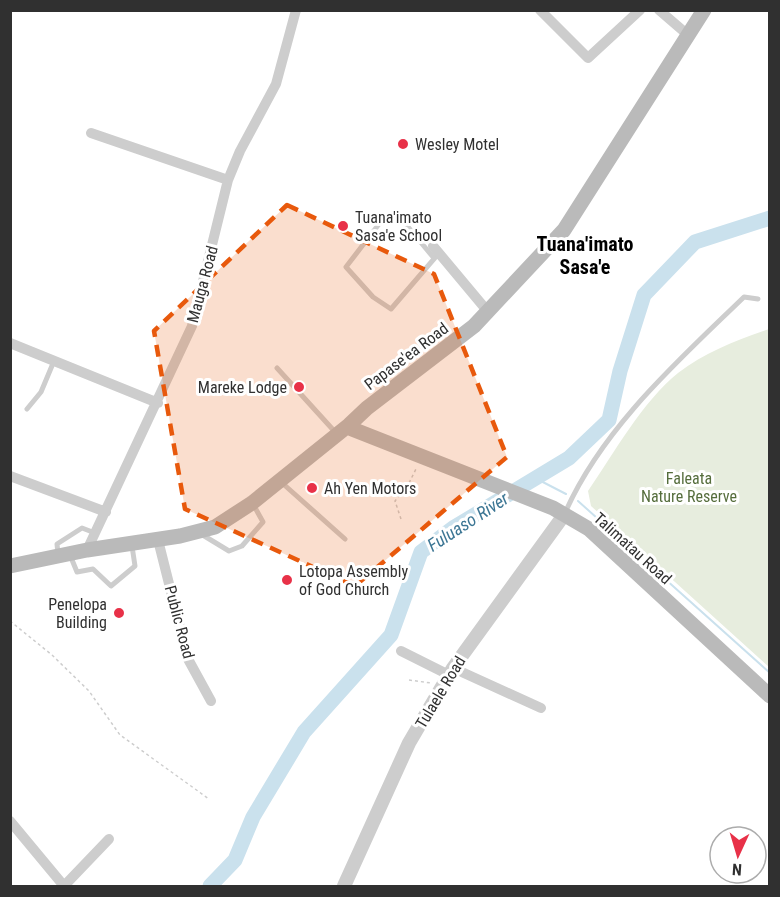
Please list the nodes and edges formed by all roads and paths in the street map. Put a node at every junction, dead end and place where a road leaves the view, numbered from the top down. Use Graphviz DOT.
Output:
graph roads {
  1 [pos="296,10"];
  2 [pos="540,10"];
  3 [pos="640,10"];
  4 [pos="659,10"];
  5 [pos="704,10"];
  6 [pos="688,35"];
  7 [pos="92,133"];
  8 [pos="228,180"];
  9 [pos="435,252"];
  10 [pos="758,299"];
  11 [pos="489,313"];
  12 [pos="10,343"];
  13 [pos="54,361"];
  14 [pos="277,368"];
  15 [pos="158,403"];
  16 [pos="27,409"];
  17 [pos="342,431"];
  18 [pos="423,455"];
  19 [pos="10,476"];
  20 [pos="279,481"];
  21 [pos="252,503"];
  22 [pos="106,512"];
  23 [pos="564,515"];
  24 [pos="401,519"];
  25 [pos="199,532"];
  26 [pos="95,533"];
  27 [pos="345,539"];
  28 [pos="158,540"];
  29 [pos="132,545"];
  30 [pos="87,550"];
  31 [pos="64,555"];
  32 [pos="10,566"];
  33 [pos="10,621"];
  34 [pos="401,651"];
  35 [pos="449,676"];
  36 [pos="409,680"];
  37 [pos="770,696"];
  38 [pos="211,701"];
  39 [pos="541,708"];
  40 [pos="209,799"];
  41 [pos="10,821"];
  42 [pos="109,839"];
  43 [pos="344,886"];
  1 -- 8 [label="street, Mauga Road"];
  2 -- 3 [label="street"];
  4 -- 6 [label="street"];
  5 -- 6 [label="main road, Papase'ea Road"];
  6 -- 11 [label="main road, Papase'ea Road"];
  7 -- 8 [label="street"];
  8 -- 15 [label="street, Mauga Road"];
  9 -- 9 [label="lane"];
  9 -- 11 [label="street"];
  10 -- 23 [label="lane"];
  11 -- 17 [label="main road, Papase'ea Road"];
  12 -- 13 [label="street"];
  13 -- 15 [label="street"];
  13 -- 16 [label="lane"];
  14 -- 17 [label="lane"];
  15 -- 22 [label="street, Mauga Road"];
  17 -- 18 [label="main road, Talimatau Road"];
  17 -- 20 [label="main road, Papase'ea Road"];
  18 -- 23 [label="main road, Talimatau Road"];
  18 -- 24 [label="path"];
  19 -- 22 [label="street"];
  20 -- 21 [label="main road, Papase'ea Road"];
  20 -- 27 [label="lane"];
  21 -- 25 [label="main road, Papase'ea Road"];
  21 -- 25 [label="lane"];
  22 -- 26 [label="street, Mauga Road"];
  23 -- 35 [label="street, Tulaele Road"];
  23 -- 37 [label="main road, Talimatau Road"];
  25 -- 28 [label="main road, Papase'ea Road"];
  26 -- 30 [label="street, Mauga Road"];
  26 -- 31 [label="lane"];
  28 -- 29 [label="main road, Papase'ea Road"];
  28 -- 38 [label="street, Public Road"];
  29 -- 30 [label="main road, Papase'ea Road"];
  29 -- 31 [label="lane"];
  30 -- 31 [label="main road, Papase'ea Road"];
  31 -- 32 [label="main road, Papase'ea Road"];
  33 -- 40 [label="path"];
  34 -- 35 [label="street"];
  35 -- 36 [label="path"];
  35 -- 39 [label="street"];
  35 -- 43 [label="street, Tulaele Road"];
  41 -- 42 [label="street"];
}
